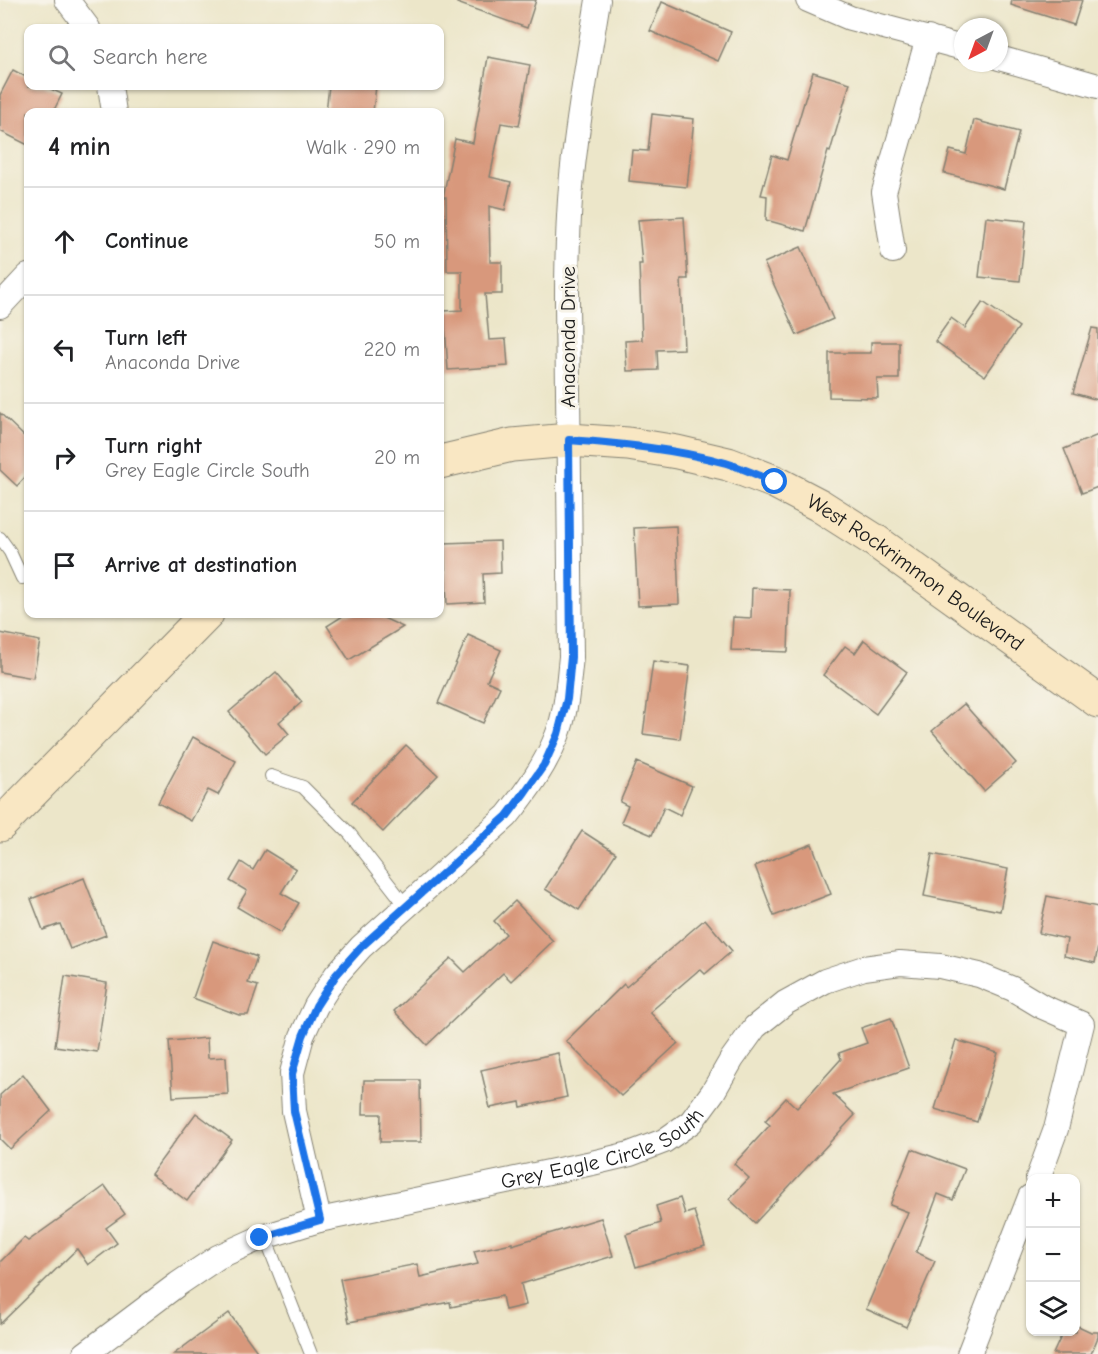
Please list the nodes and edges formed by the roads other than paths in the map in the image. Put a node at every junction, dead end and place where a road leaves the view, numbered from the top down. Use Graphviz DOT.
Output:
graph roads {
  1 [pos="67,0"];
  2 [pos="598,0"];
  3 [pos="808,0"];
  4 [pos="85,24"];
  5 [pos="928,38"];
  6 [pos="954,45"];
  7 [pos="1008,61"];
  8 [pos="1098,86"];
  9 [pos="111,90"];
  10 [pos="113,108"];
  11 [pos="893,251"];
  12 [pos="24,280"];
  13 [pos="0,306"];
  14 [pos="569,440"];
  15 [pos="444,461"];
  16 [pos="0,538"];
  17 [pos="22,578"];
  18 [pos="203,618"];
  19 [pos="1098,701"];
  20 [pos="271,776"];
  21 [pos="0,825"];
  22 [pos="406,906"];
  23 [pos="1090,1024"];
  24 [pos="1040,1174"];
  25 [pos="1026,1207"];
  26 [pos="320,1220"];
  27 [pos="265,1237"];
  28 [pos="85,1354"];
  29 [pos="311,1354"];
  30 [pos="969,1354"];
  1 -- 4 [label="street"];
  2 -- 14 [label="street, Anaconda Drive"];
  3 -- 5 [label="street"];
  5 -- 6 [label="street"];
  5 -- 11 [label="street"];
  7 -- 8 [label="street"];
  9 -- 10 [label="street"];
  12 -- 13 [label="street"];
  14 -- 15 [label="main road, West Rockrimmon Boulevard"];
  14 -- 19 [label="main road, West Rockrimmon Boulevard"];
  14 -- 22 [label="street, Anaconda Drive"];
  16 -- 17 [label="lane"];
  18 -- 21 [label="main road"];
  20 -- 22 [label="lane"];
  22 -- 26 [label="street, Anaconda Drive"];
  23 -- 24 [label="street, Grey Eagle Circle South"];
  23 -- 26 [label="street, Grey Eagle Circle South"];
  25 -- 30 [label="street"];
  26 -- 27 [label="street, Grey Eagle Circle South"];
  27 -- 28 [label="street, Grey Eagle Circle South"];
  27 -- 29 [label="lane"];
}
